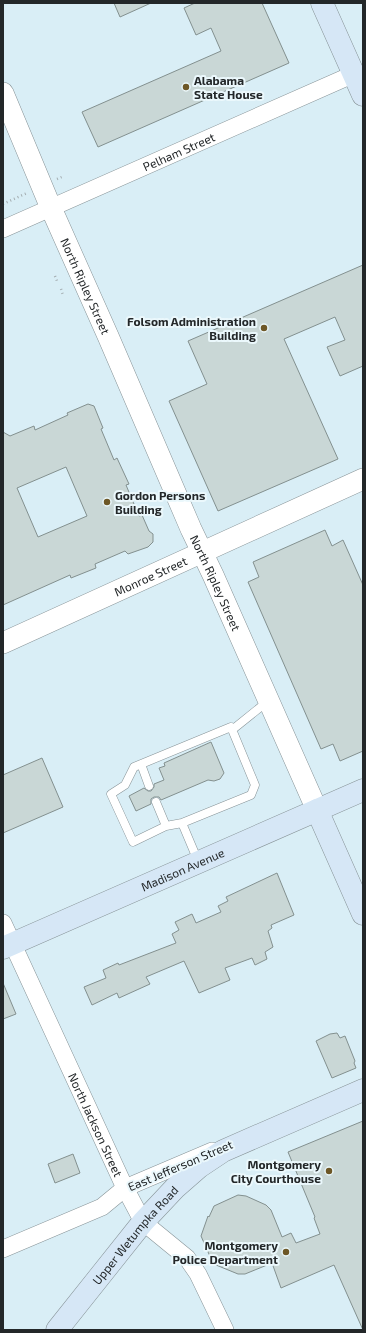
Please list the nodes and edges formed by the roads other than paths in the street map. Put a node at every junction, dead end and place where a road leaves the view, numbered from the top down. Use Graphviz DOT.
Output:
graph roads {
  1 [pos="322,3"];
  2 [pos="354,74"];
  3 [pos="3,93"];
  4 [pos="363,95"];
  5 [pos="51,208"];
  6 [pos="3,229"];
  7 [pos="363,479"];
  8 [pos="202,552"];
  9 [pos="3,643"];
  10 [pos="269,701"];
  11 [pos="232,730"];
  12 [pos="140,764"];
  13 [pos="150,786"];
  14 [pos="363,790"];
  15 [pos="156,802"];
  16 [pos="318,810"];
  17 [pos="182,823"];
  18 [pos="166,826"];
  19 [pos="199,862"];
  20 [pos="363,914"];
  21 [pos="3,923"];
  22 [pos="8,946"];
  23 [pos="363,1090"];
  24 [pos="268,1131"];
  25 [pos="124,1188"];
  26 [pos="143,1222"];
  27 [pos="3,1249"];
  28 [pos="57,1330"];
  29 [pos="225,1330"];
  1 -- 2 [label="main road"];
  2 -- 4 [label="main road"];
  2 -- 5 [label="street, Pelham Street"];
  3 -- 5 [label="street, North Ripley Street"];
  5 -- 6 [label="street, Pelham Street"];
  5 -- 8 [label="street, North Ripley Street"];
  7 -- 8 [label="street, Monroe Street"];
  8 -- 9 [label="street, Monroe Street"];
  8 -- 10 [label="street, North Ripley Street"];
  10 -- 11 [label="lane"];
  10 -- 16 [label="street, North Ripley Street"];
  11 -- 12 [label="lane"];
  11 -- 17 [label="lane"];
  12 -- 13 [label="lane"];
  12 -- 18 [label="lane"];
  14 -- 16 [label="main road, Madison Avenue"];
  15 -- 18 [label="lane"];
  16 -- 19 [label="main road, Madison Avenue"];
  16 -- 20 [label="main road, North Ripley Street"];
  17 -- 18 [label="lane"];
  17 -- 19 [label="lane"];
  19 -- 22 [label="main road, Madison Avenue"];
  21 -- 22 [label="street, North Jackson Street"];
  22 -- 25 [label="street, North Jackson Street"];
  23 -- 24 [label="main road, East Jefferson Street"];
  24 -- 25 [label="street, East Jefferson Street"];
  24 -- 26 [label="main road, Upper Wetumpka Road"];
  25 -- 26 [label="street, North Jackson Street"];
  25 -- 27 [label="street, East Jefferson Street"];
  26 -- 28 [label="main road, Upper Wetumpka Road"];
  26 -- 29 [label="street, North Jackson Street"];
}
